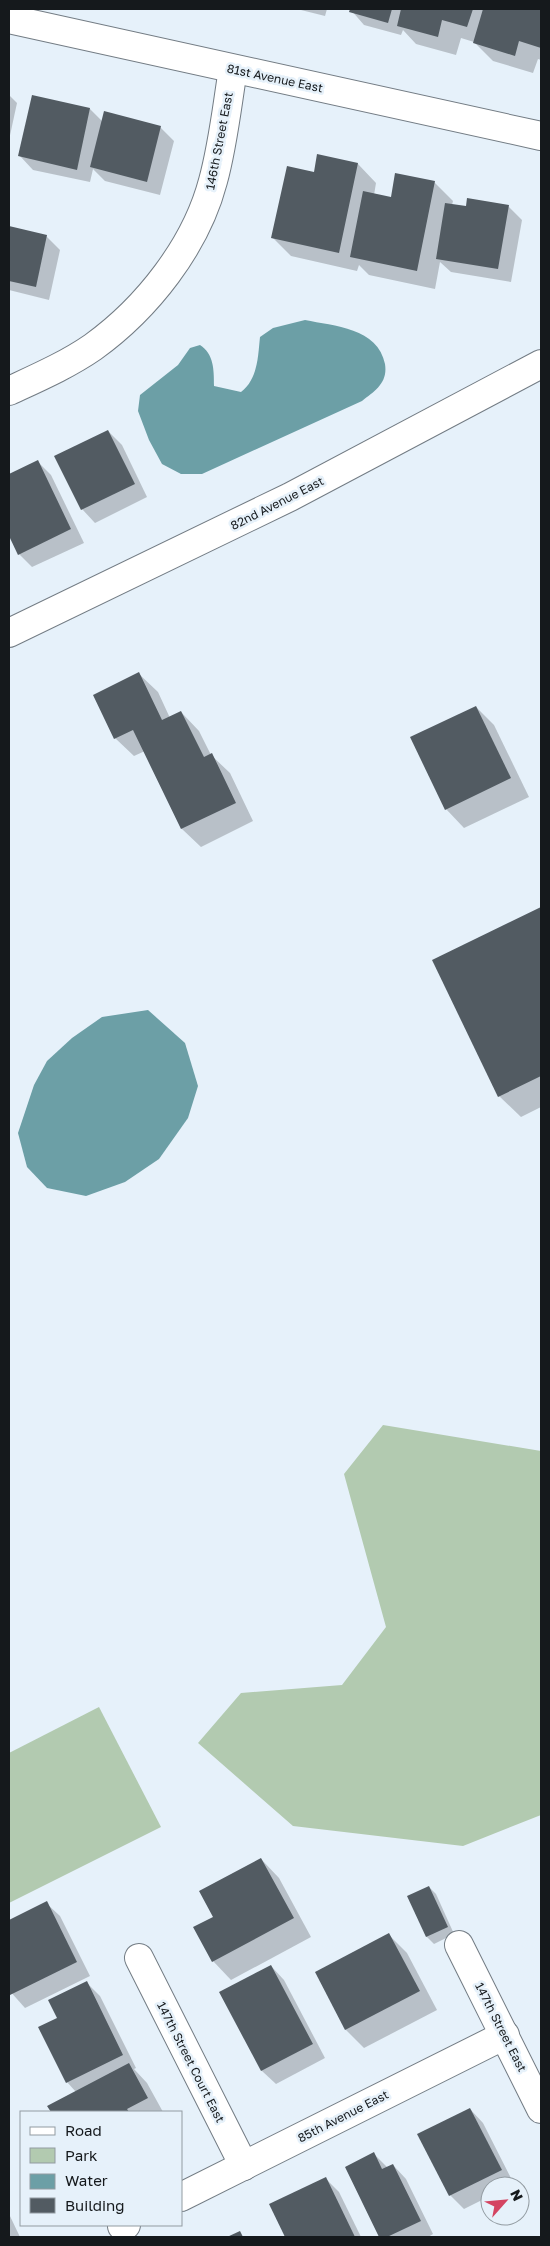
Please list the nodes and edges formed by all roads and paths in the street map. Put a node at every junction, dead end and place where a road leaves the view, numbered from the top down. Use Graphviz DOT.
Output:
graph roads {
  1 [pos="9,19"];
  2 [pos="233,69"];
  3 [pos="541,136"];
  4 [pos="541,364"];
  5 [pos="9,391"];
  6 [pos="9,633"];
  7 [pos="459,1945"];
  8 [pos="139,1958"];
  9 [pos="505,2035"];
  10 [pos="541,2108"];
  11 [pos="244,2166"];
  12 [pos="182,2197"];
  1 -- 2 [label="street, 81st Avenue East"];
  2 -- 3 [label="street, 81st Avenue East"];
  2 -- 5 [label="street, 146th Street East"];
  4 -- 6 [label="street, 82nd Avenue East"];
  7 -- 9 [label="street, 147th Street East"];
  8 -- 11 [label="street, 147th Street Court East"];
  9 -- 10 [label="street, 147th Street East"];
  9 -- 11 [label="street, 85th Avenue East"];
  11 -- 12 [label="street, 85th Avenue East"];
}
